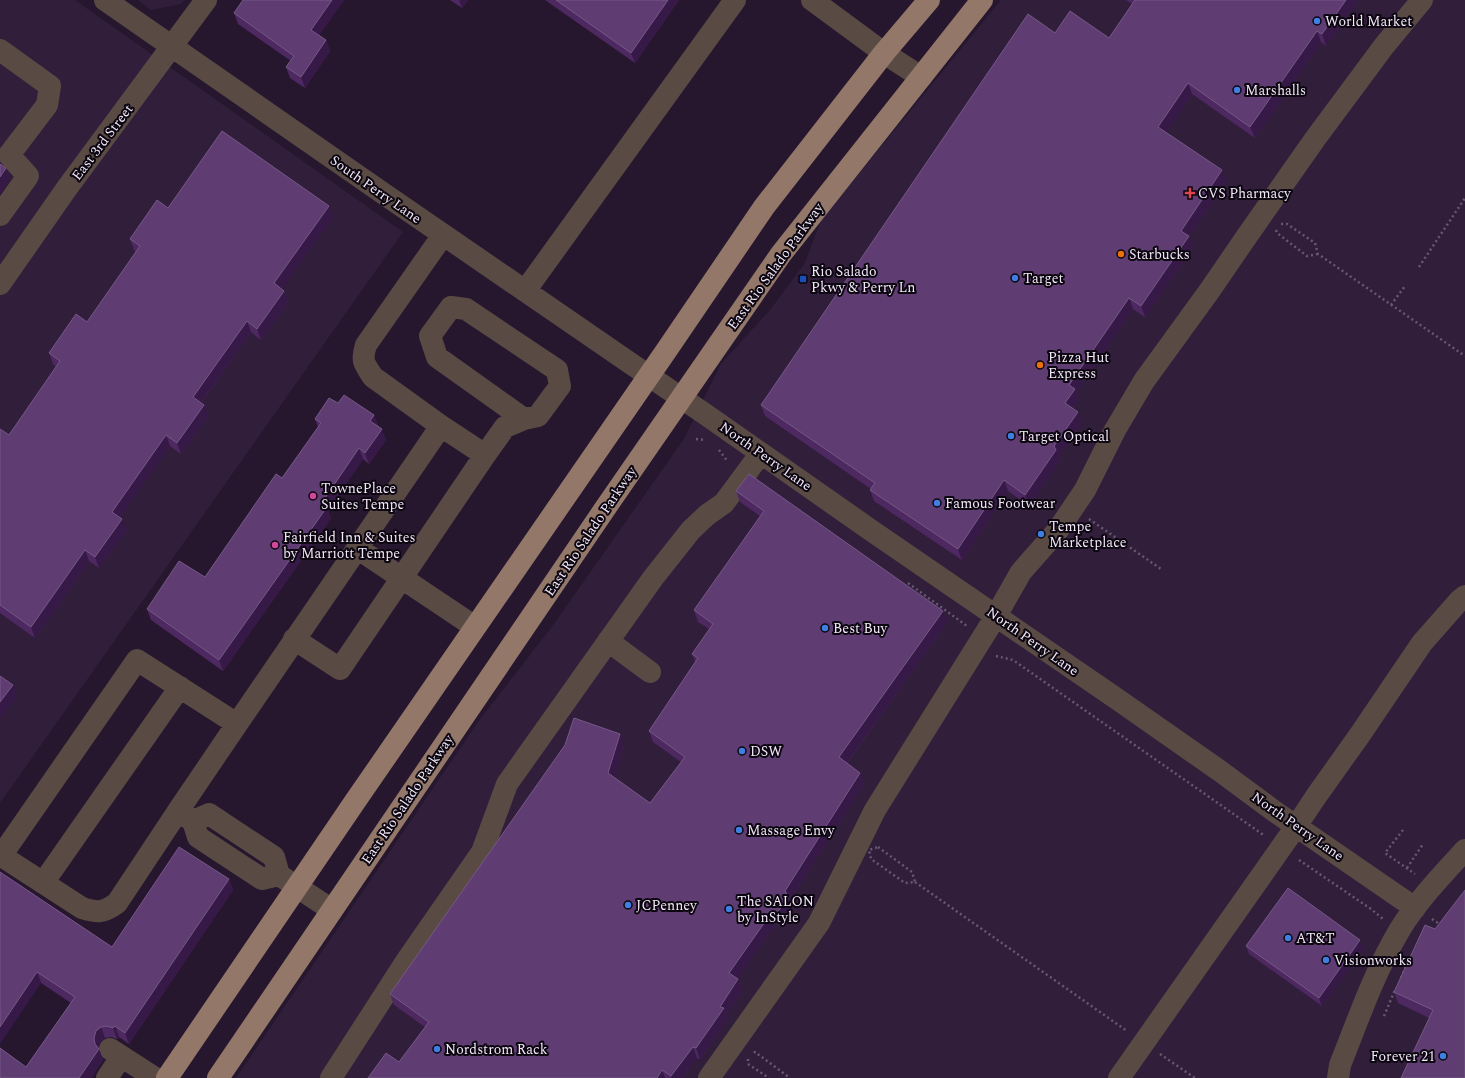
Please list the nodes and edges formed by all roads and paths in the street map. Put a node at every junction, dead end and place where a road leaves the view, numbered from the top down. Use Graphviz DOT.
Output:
graph roads {
  1 [pos="105,0"];
  2 [pos="206,0"];
  3 [pos="735,0"];
  4 [pos="812,0"];
  5 [pos="929,0"];
  6 [pos="982,0"];
  7 [pos="1422,0"];
  8 [pos="172,47"];
  9 [pos="0,50"];
  10 [pos="884,53"];
  11 [pos="921,77"];
  12 [pos="1465,198"];
  13 [pos="0,215"];
  14 [pos="443,235"];
  15 [pos="1318,254"];
  16 [pos="1419,266"];
  17 [pos="0,284"];
  18 [pos="1405,286"];
  19 [pos="525,291"];
  20 [pos="1391,305"];
  21 [pos="1465,356"];
  22 [pos="648,376"];
  23 [pos="681,397"];
  24 [pos="524,419"];
  25 [pos="441,426"];
  26 [pos="696,440"];
  27 [pos="710,441"];
  28 [pos="717,448"];
  29 [pos="761,453"];
  30 [pos="485,455"];
  31 [pos="729,462"];
  32 [pos="1088,517"];
  33 [pos="357,548"];
  34 [pos="1161,569"];
  35 [pos="402,578"];
  36 [pos="1465,596"];
  37 [pos="996,616"];
  38 [pos="475,627"];
  39 [pos="294,639"];
  40 [pos="608,641"];
  41 [pos="992,654"];
  42 [pos="650,672"];
  43 [pos="180,687"];
  44 [pos="237,724"];
  45 [pos="186,816"];
  46 [pos="1297,826"];
  47 [pos="1403,830"];
  48 [pos="1270,839"];
  49 [pos="1423,844"];
  50 [pos="1465,850"];
  51 [pos="1,856"];
  52 [pos="1298,859"];
  53 [pos="1407,868"];
  54 [pos="1417,876"];
  55 [pos="915,882"];
  56 [pos="43,883"];
  57 [pos="297,887"];
  58 [pos="332,910"];
  59 [pos="1436,914"];
  60 [pos="1425,917"];
  61 [pos="1383,920"];
  62 [pos="1445,928"];
  63 [pos="1408,961"];
  64 [pos="1398,983"];
  65 [pos="1395,990"];
  66 [pos="1383,1018"];
  67 [pos="1133,1035"];
  68 [pos="1155,1050"];
  69 [pos="752,1054"];
  70 [pos="748,1056"];
  71 [pos="107,1078"];
  72 [pos="155,1078"];
  73 [pos="167,1078"];
  74 [pos="218,1078"];
  75 [pos="331,1078"];
  76 [pos="709,1078"];
  77 [pos="769,1078"];
  78 [pos="790,1078"];
  79 [pos="1119,1078"];
  80 [pos="1195,1078"];
  81 [pos="1338,1078"];
  1 -- 8 [label="street, South Perry Lane"];
  2 -- 8 [label="street, East 3rd Street"];
  3 -- 19 [label="street"];
  4 -- 10 [label="street"];
  5 -- 10 [label="main road"];
  6 -- 11 [label="main road, East Rio Salado Parkway"];
  7 -- 37 [label="street"];
  8 -- 14 [label="street, South Perry Lane"];
  8 -- 17 [label="street, East 3rd Street"];
  9 -- 13 [label="street"];
  10 -- 11 [label="street"];
  10 -- 22 [label="main road"];
  11 -- 23 [label="main road, East Rio Salado Parkway"];
  12 -- 16 [label="path"];
  14 -- 19 [label="street, South Perry Lane"];
  14 -- 25 [label="street"];
  15 -- 15 [label="path"];
  15 -- 20 [label="path"];
  18 -- 20 [label="path"];
  19 -- 22 [label="street, South Perry Lane"];
  20 -- 21 [label="path"];
  22 -- 23 [label="street, North Perry Lane"];
  22 -- 38 [label="main road"];
  23 -- 29 [label="street, North Perry Lane"];
  23 -- 58 [label="main road, East Rio Salado Parkway"];
  24 -- 24 [label="street"];
  24 -- 30 [label="street"];
  25 -- 30 [label="street"];
  25 -- 33 [label="street"];
  26 -- 27 [label="path"];
  28 -- 31 [label="path"];
  29 -- 37 [label="street, North Perry Lane"];
  29 -- 40 [label="street"];
  30 -- 35 [label="street"];
  32 -- 34 [label="path"];
  33 -- 35 [label="street"];
  33 -- 39 [label="street"];
  35 -- 38 [label="street"];
  35 -- 39 [label="street"];
  36 -- 46 [label="street"];
  37 -- 46 [label="street, North Perry Lane"];
  37 -- 76 [label="street"];
  38 -- 57 [label="main road"];
  39 -- 44 [label="street"];
  40 -- 42 [label="street"];
  40 -- 75 [label="street"];
  41 -- 48 [label="path"];
  43 -- 44 [label="street"];
  43 -- 51 [label="street"];
  43 -- 56 [label="street"];
  44 -- 45 [label="street"];
  45 -- 56 [label="street"];
  45 -- 57 [label="street"];
  46 -- 60 [label="street, North Perry Lane"];
  46 -- 79 [label="street"];
  47 -- 53 [label="path"];
  49 -- 53 [label="path"];
  50 -- 60 [label="street"];
  51 -- 56 [label="street"];
  52 -- 61 [label="path"];
  53 -- 54 [label="path"];
  55 -- 55 [label="path"];
  55 -- 67 [label="path"];
  57 -- 58 [label="street"];
  57 -- 73 [label="main road"];
  58 -- 74 [label="main road, East Rio Salado Parkway"];
  59 -- 60 [label="path"];
  60 -- 62 [label="path"];
  60 -- 81 [label="street"];
  63 -- 64 [label="path"];
  65 -- 66 [label="path"];
  68 -- 80 [label="path"];
  69 -- 78 [label="path"];
  70 -- 77 [label="path"];
  71 -- 72 [label="street"];
}
